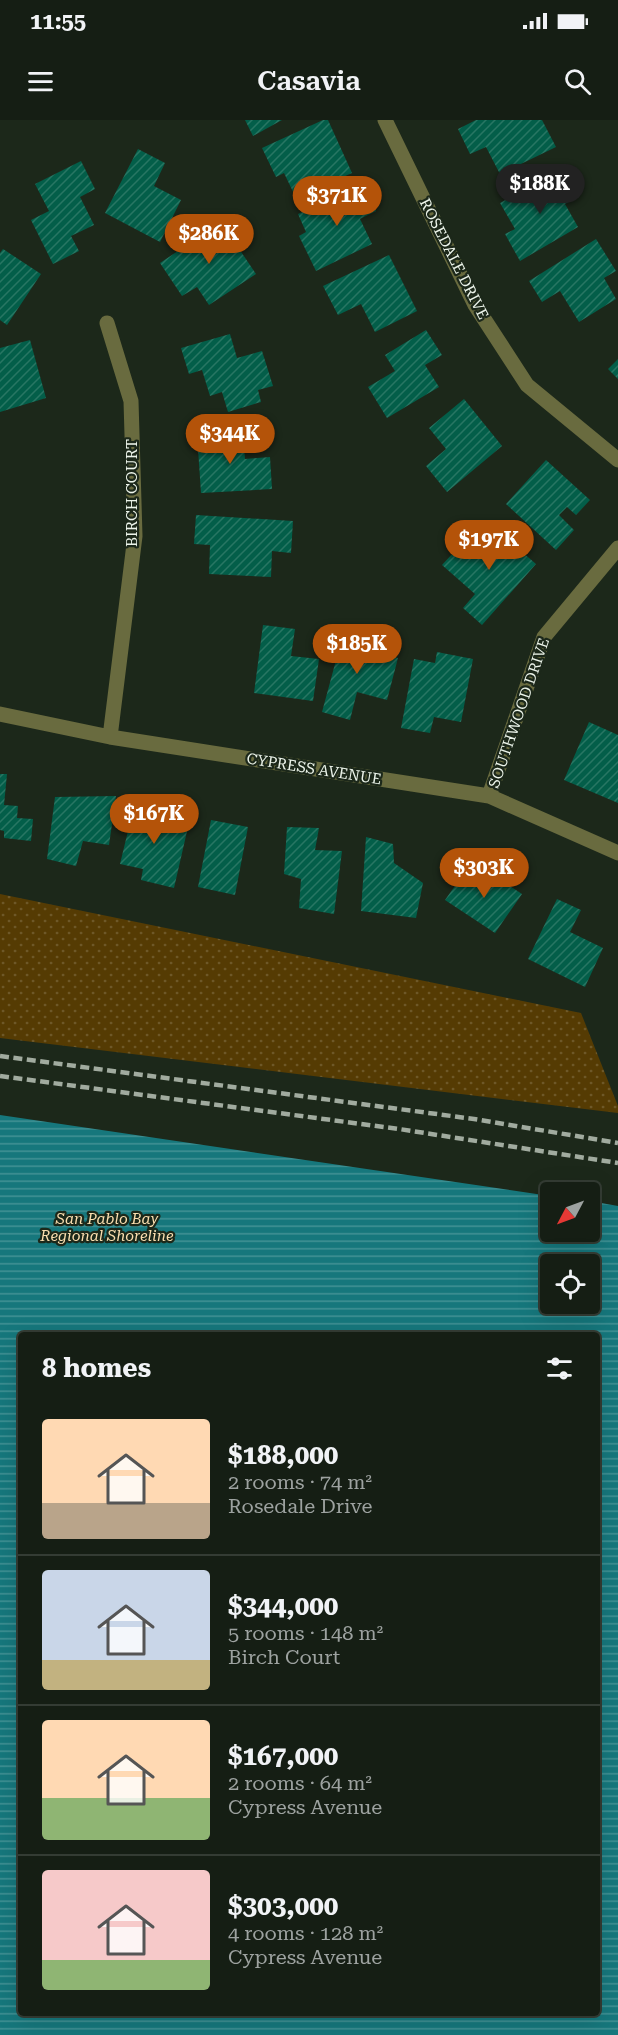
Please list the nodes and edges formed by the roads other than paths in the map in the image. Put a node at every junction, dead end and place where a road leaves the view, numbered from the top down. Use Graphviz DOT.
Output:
graph roads {
  1 [pos="385,120"];
  2 [pos="107,323"];
  3 [pos="618,460"];
  4 [pos="618,548"];
  5 [pos="0,714"];
  6 [pos="110,737"];
  7 [pos="489,796"];
  8 [pos="618,853"];
  1 -- 3 [label="street, ROSEDALE DRIVE"];
  2 -- 6 [label="street, BIRCH COURT"];
  4 -- 7 [label="street, SOUTHWOOD DRIVE"];
  5 -- 6 [label="street, CYPRESS AVENUE"];
  6 -- 7 [label="street, CYPRESS AVENUE"];
  7 -- 8 [label="street, CYPRESS AVENUE"];
}
